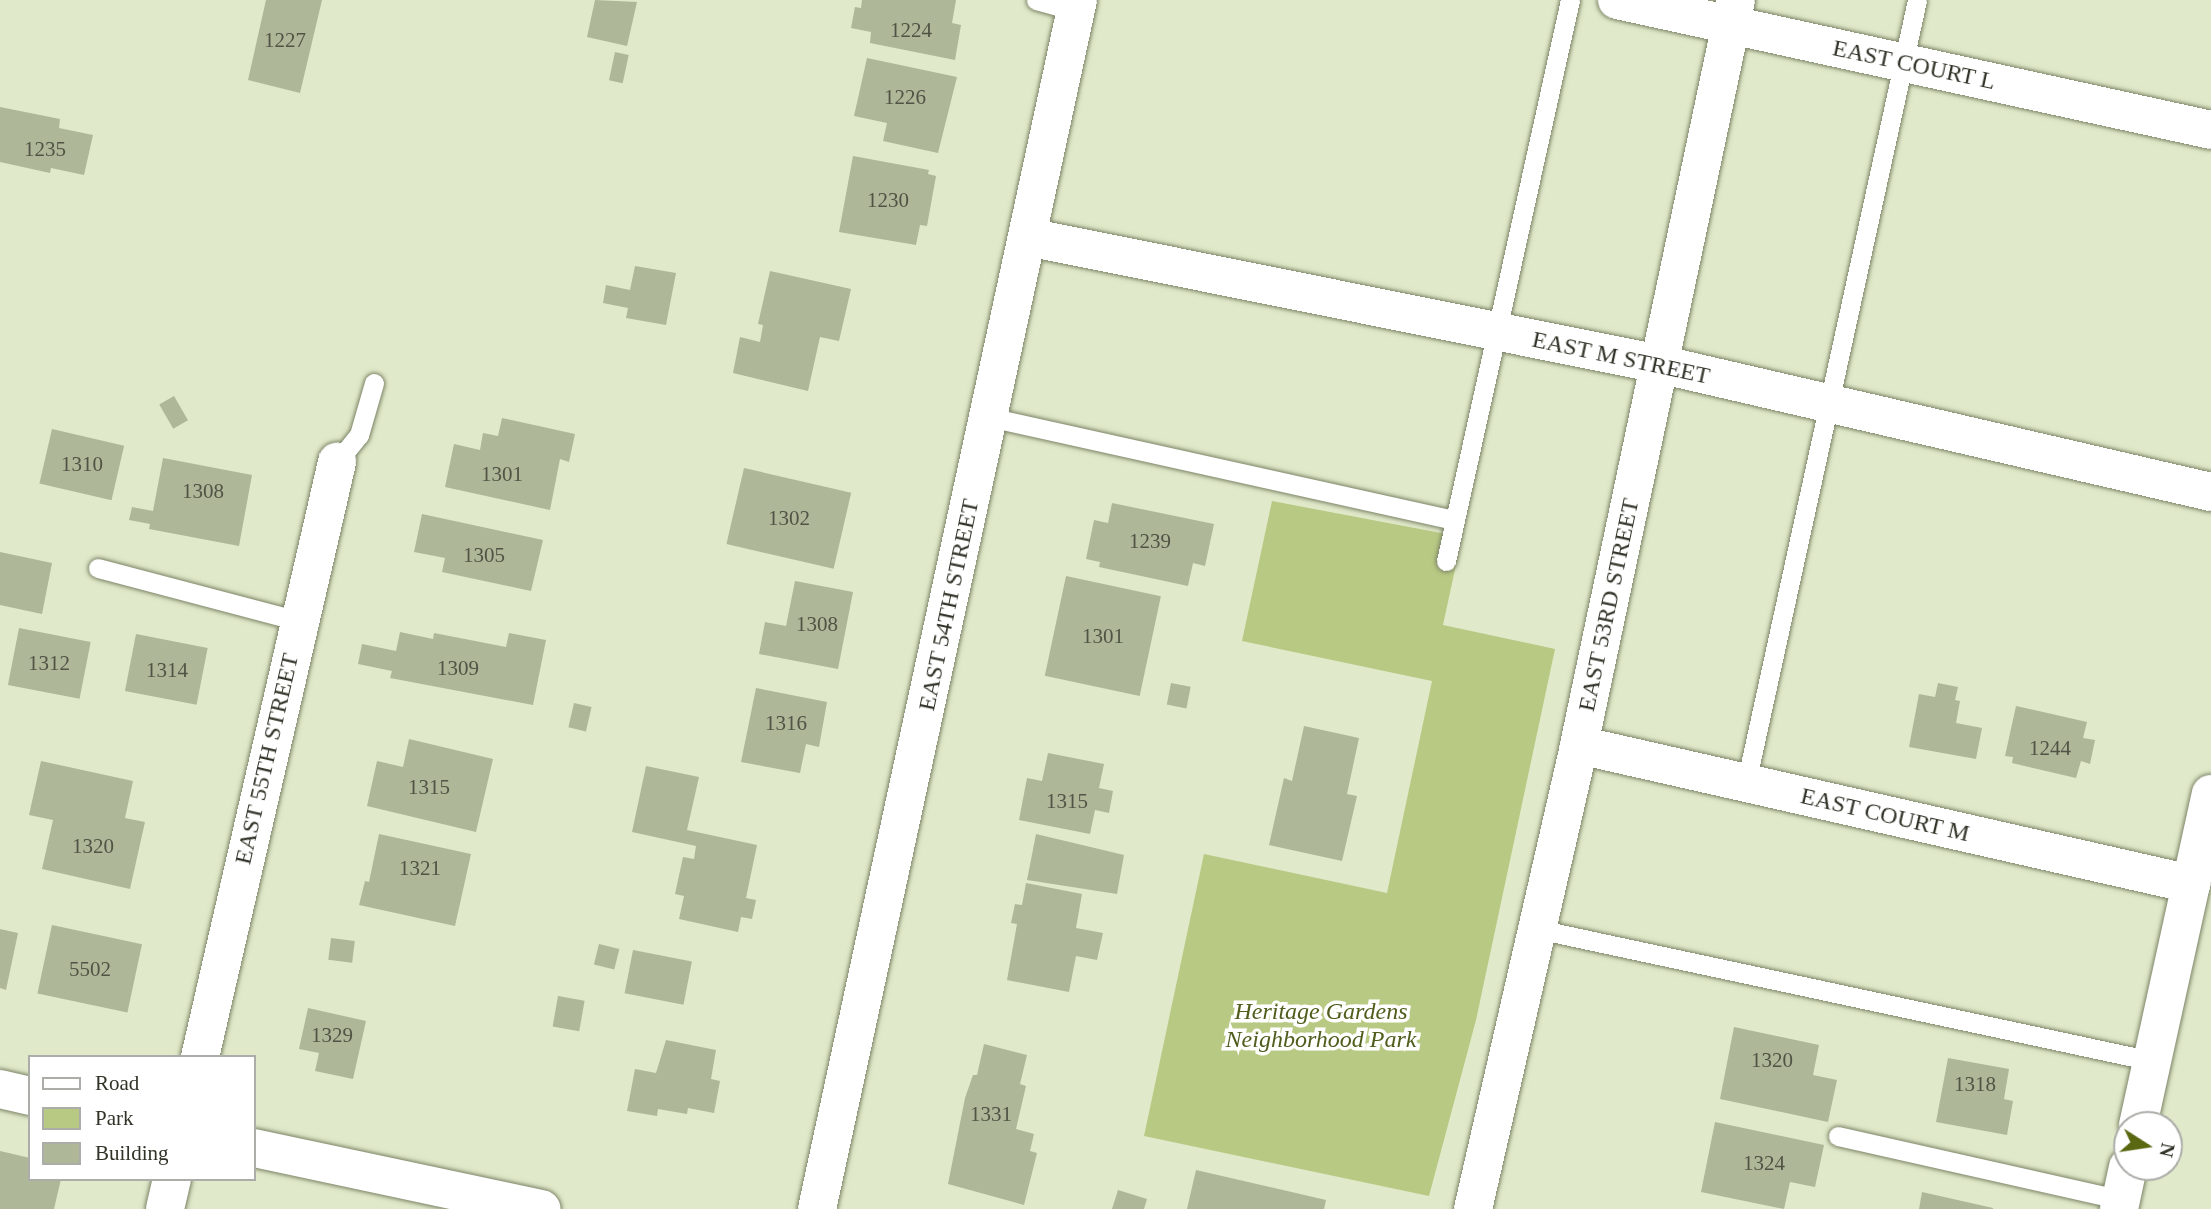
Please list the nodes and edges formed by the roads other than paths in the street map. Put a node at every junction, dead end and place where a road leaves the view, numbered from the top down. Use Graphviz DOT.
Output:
graph roads {
  1 [pos="1037,0"];
  2 [pos="1570,0"];
  3 [pos="1617,0"];
  4 [pos="1917,0"];
  5 [pos="1077,5"];
  6 [pos="1733,12"];
  7 [pos="1903,62"];
  8 [pos="2211,130"];
  9 [pos="1028,237"];
  10 [pos="1497,332"];
  11 [pos="1659,364"];
  12 [pos="374,383"];
  13 [pos="1829,404"];
  14 [pos="989,417"];
  15 [pos="337,462"];
  16 [pos="2211,492"];
  17 [pos="1454,520"];
  18 [pos="1446,561"];
  19 [pos="98,568"];
  20 [pos="299,621"];
  21 [pos="1579,745"];
  22 [pos="1746,783"];
  23 [pos="2211,794"];
  24 [pos="2191,884"];
  25 [pos="1537,929"];
  26 [pos="200,1055"];
  27 [pos="2152,1061"];
  28 [pos="0,1089"];
  29 [pos="28,1096"];
  30 [pos="2141,1111"];
  31 [pos="1838,1136"];
  32 [pos="256,1148"];
  33 [pos="172,1181"];
  34 [pos="2123,1192"];
  35 [pos="165,1209"];
  36 [pos="542,1209"];
  37 [pos="817,1209"];
  38 [pos="1473,1209"];
  1 -- 5 [label="lane"];
  2 -- 10 [label="lane"];
  3 -- 6 [label="street, EAST COURT L"];
  4 -- 7 [label="lane"];
  5 -- 9 [label="street, EAST 54TH STREET"];
  6 -- 7 [label="street, EAST COURT L"];
  6 -- 11 [label="street, EAST 53RD STREET"];
  7 -- 8 [label="street, EAST COURT L"];
  7 -- 13 [label="lane"];
  9 -- 10 [label="street, EAST M STREET"];
  9 -- 14 [label="street, EAST 54TH STREET"];
  10 -- 11 [label="street, EAST M STREET"];
  10 -- 17 [label="lane"];
  11 -- 13 [label="street, EAST M STREET"];
  11 -- 21 [label="street, EAST 53RD STREET"];
  12 -- 15 [label="lane"];
  13 -- 16 [label="street, EAST M STREET"];
  13 -- 22 [label="lane"];
  14 -- 17 [label="lane"];
  14 -- 37 [label="street, EAST 54TH STREET"];
  15 -- 20 [label="street, EAST 55TH STREET"];
  17 -- 18 [label="lane"];
  19 -- 20 [label="lane"];
  20 -- 26 [label="street, EAST 55TH STREET"];
  21 -- 22 [label="street, EAST COURT M"];
  21 -- 25 [label="street, EAST 53RD STREET"];
  22 -- 24 [label="street, EAST COURT M"];
  23 -- 24 [label="street"];
  24 -- 27 [label="street"];
  25 -- 27 [label="lane"];
  25 -- 38 [label="street, EAST 53RD STREET"];
  27 -- 30 [label="street"];
  28 -- 29 [label="street"];
  31 -- 34 [label="lane"];
  32 -- 36 [label="street"];
  33 -- 35 [label="street"];
}
